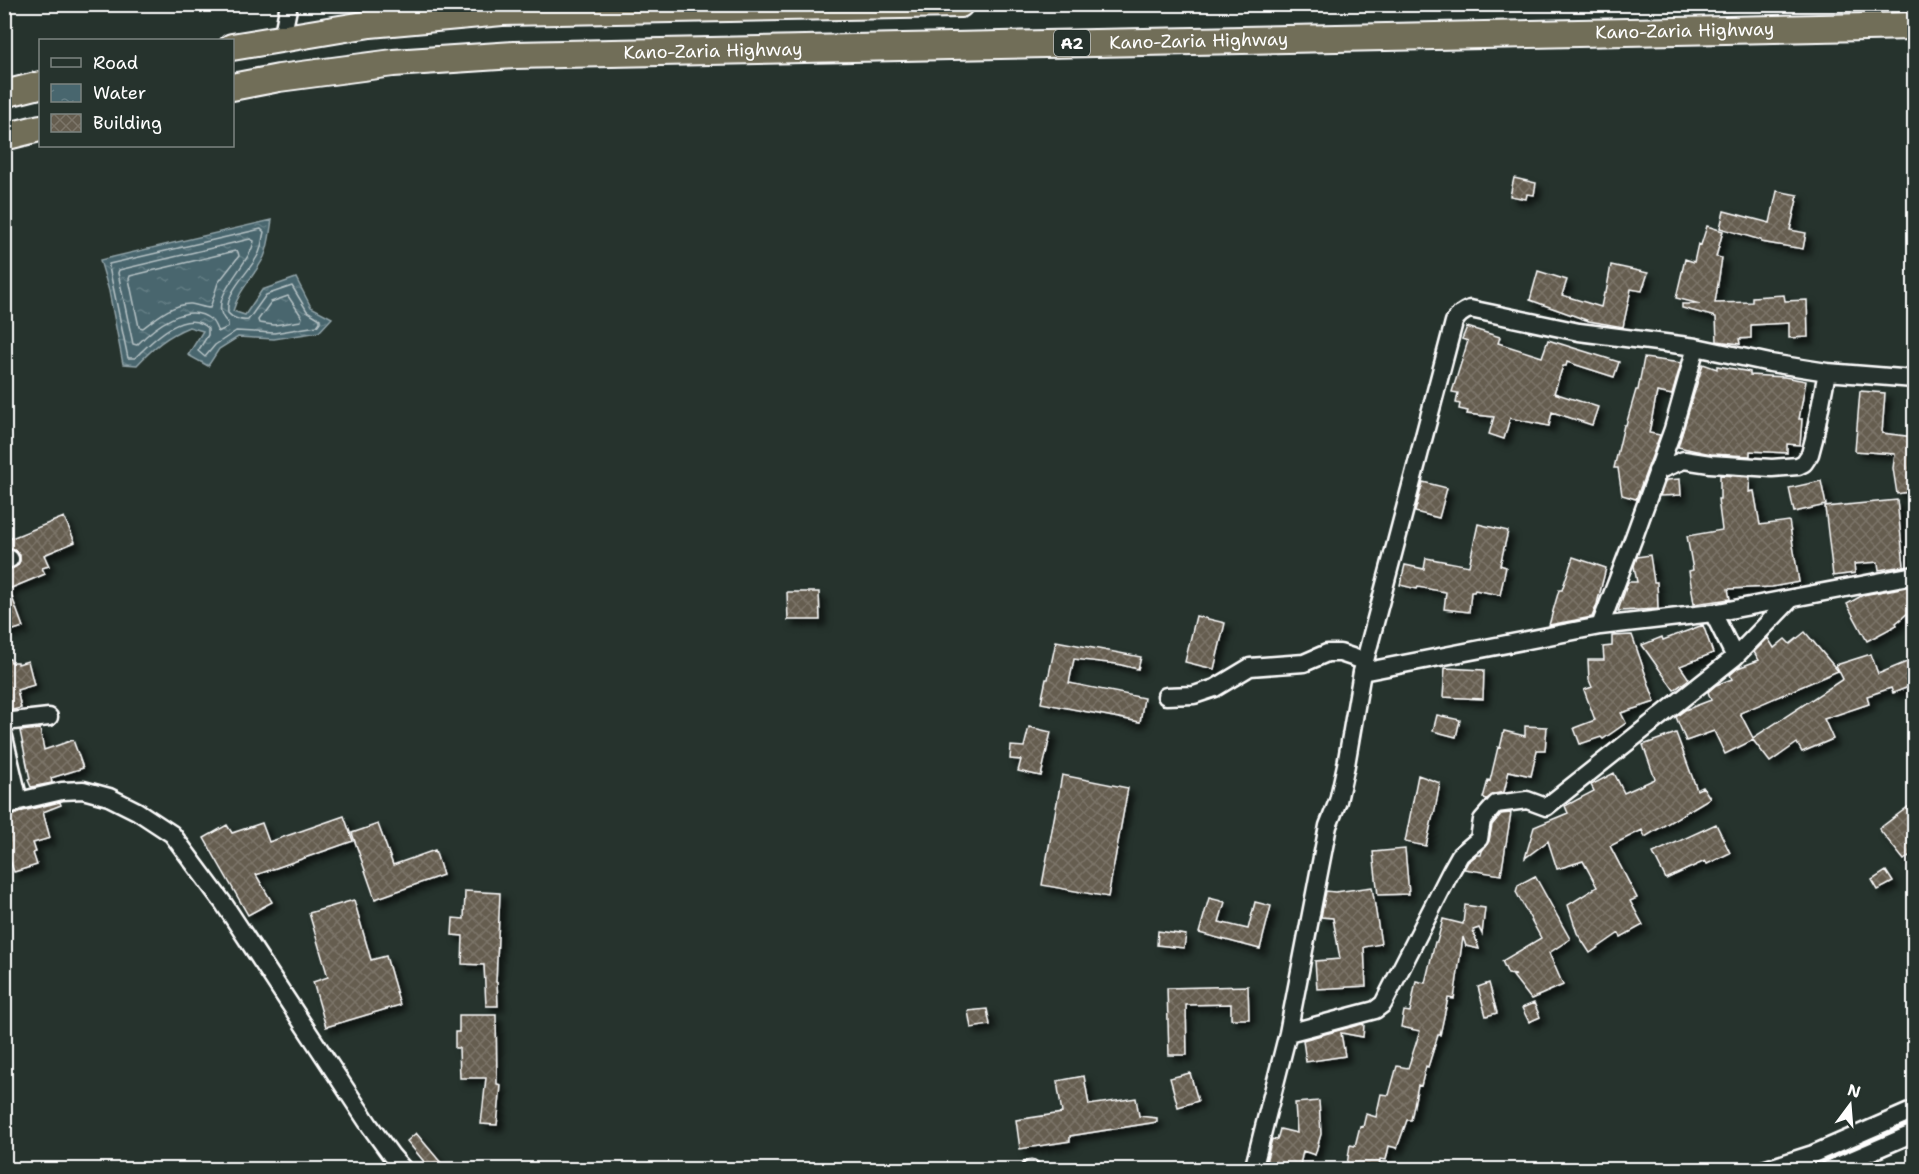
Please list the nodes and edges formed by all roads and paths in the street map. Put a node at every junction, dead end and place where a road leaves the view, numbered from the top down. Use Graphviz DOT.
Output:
graph roads {
  1 [pos="289,4"];
  2 [pos="960,4"];
  3 [pos="1914,26"];
  4 [pos="282,38"];
  5 [pos="234,47"];
  6 [pos="39,85"];
  7 [pos="234,87"];
  8 [pos="4,94"];
  9 [pos="39,128"];
  10 [pos="4,137"];
  11 [pos="1696,347"];
  12 [pos="1827,372"];
  13 [pos="1914,379"];
  14 [pos="1657,471"];
  15 [pos="1914,575"];
  16 [pos="1792,598"];
  17 [pos="1713,613"];
  18 [pos="1600,626"];
  19 [pos="1736,657"];
  20 [pos="1363,666"];
  21 [pos="1166,696"];
  22 [pos="49,717"];
  23 [pos="4,722"];
  24 [pos="4,738"];
  25 [pos="12,805"];
  26 [pos="1288,1033"];
  27 [pos="1914,1110"];
  28 [pos="1914,1133"];
  29 [pos="404,1170"];
  30 [pos="1253,1170"];
  31 [pos="1763,1170"];
  32 [pos="1828,1170"];
  1 -- 4 [label="street"];
  2 -- 4 [label="highway"];
  3 -- 7 [label="highway, Kano-Zaria Highway / A2"];
  4 -- 5 [label="highway"];
  6 -- 8 [label="highway"];
  9 -- 10 [label="highway"];
  11 -- 12 [label="street"];
  11 -- 14 [label="street"];
  11 -- 20 [label="street"];
  12 -- 13 [label="street"];
  12 -- 14 [label="street"];
  14 -- 18 [label="street"];
  15 -- 16 [label="street"];
  16 -- 17 [label="street"];
  16 -- 19 [label="street"];
  17 -- 18 [label="street"];
  17 -- 19 [label="street"];
  18 -- 20 [label="street"];
  19 -- 26 [label="street"];
  20 -- 21 [label="street"];
  20 -- 26 [label="street"];
  22 -- 23 [label="street"];
  24 -- 25 [label="street"];
  25 -- 29 [label="street"];
  26 -- 30 [label="street"];
  27 -- 31 [label="street"];
  28 -- 32 [label="street"];
}
